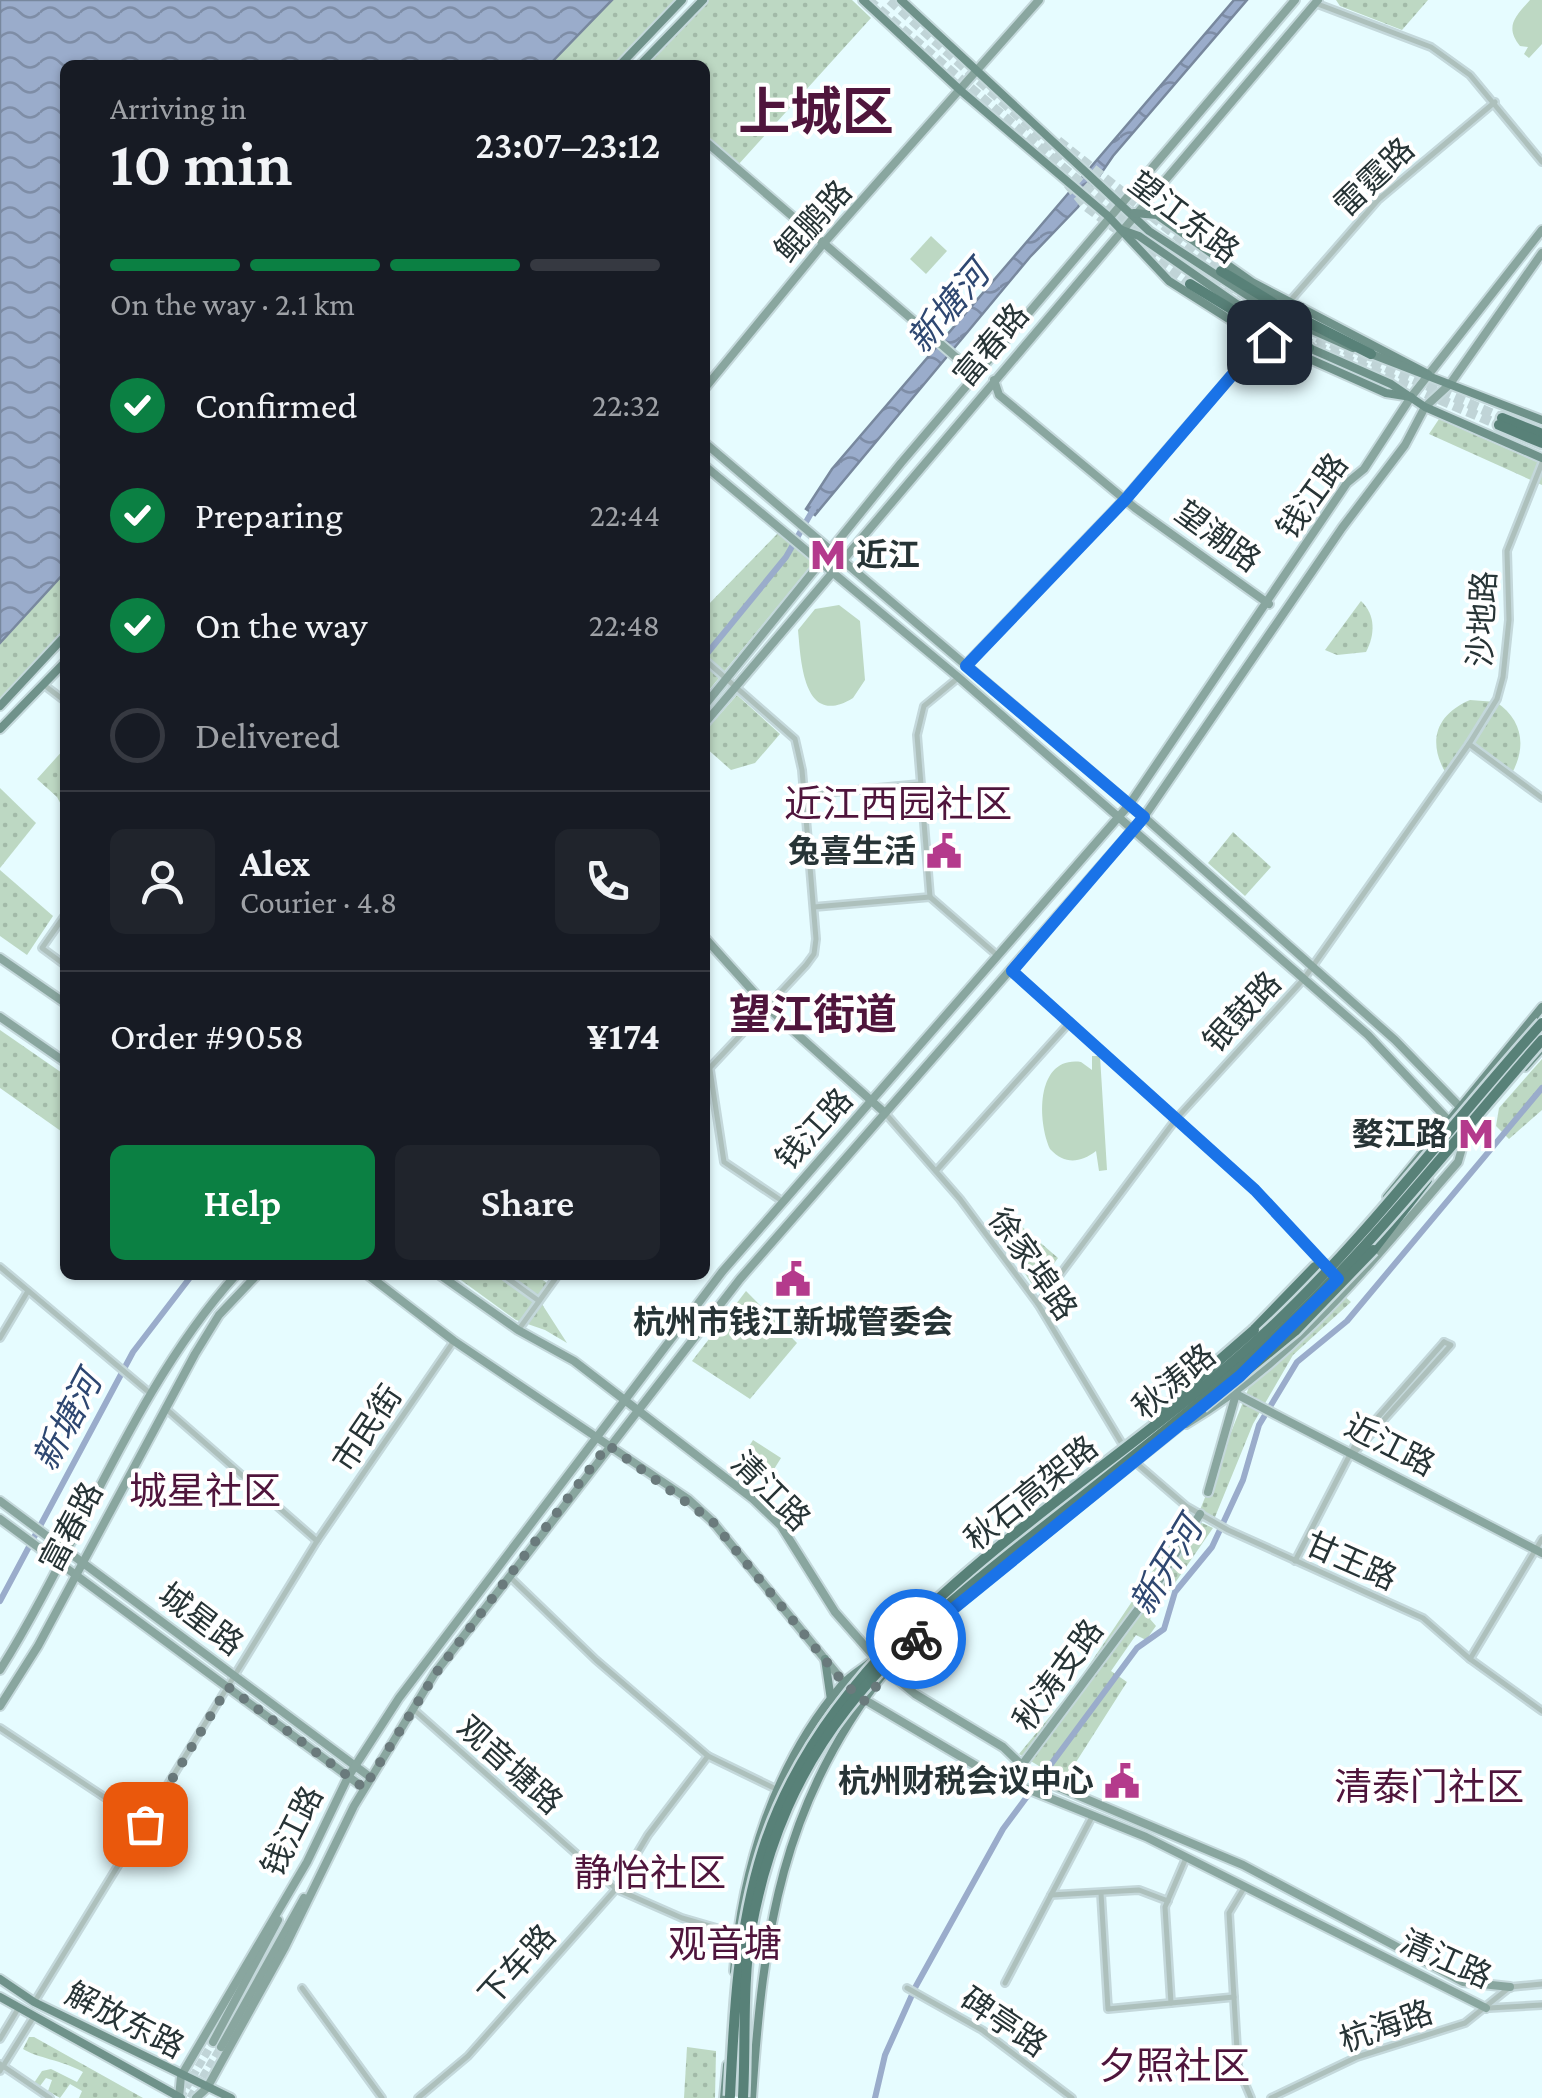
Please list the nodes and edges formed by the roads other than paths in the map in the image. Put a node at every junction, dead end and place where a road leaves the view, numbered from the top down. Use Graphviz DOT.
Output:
graph roads {
  1 [pos="682,0"];
  2 [pos="703,0"];
  3 [pos="863,0"];
  4 [pos="901,0"];
  5 [pos="1039,0"];
  6 [pos="1292,1"];
  7 [pos="1316,2"];
  8 [pos="625,60"];
  9 [pos="645,60"];
  10 [pos="975,73"];
  11 [pos="960,90"];
  12 [pos="1495,102"];
  13 [pos="710,144"];
  14 [pos="1542,162"];
  15 [pos="1122,204"];
  16 [pos="1134,213"];
  17 [pos="1108,216"];
  18 [pos="1122,230"];
  19 [pos="1542,230"];
  20 [pos="823,244"];
  21 [pos="1542,253"];
  22 [pos="1221,270"];
  23 [pos="1190,284"];
  24 [pos="1298,297"];
  25 [pos="1287,302"];
  26 [pos="1300,309"];
  27 [pos="1251,334"];
  28 [pos="1269,342"];
  29 [pos="1257,346"];
  30 [pos="1309,348"];
  31 [pos="1372,354"];
  32 [pos="963,363"];
  33 [pos="981,368"];
  34 [pos="1432,376"];
  35 [pos="994,380"];
  36 [pos="710,382"];
  37 [pos="969,382"];
  38 [pos="1450,384"];
  39 [pos="983,393"];
  40 [pos="999,395"];
  41 [pos="1411,397"];
  42 [pos="1425,407"];
  43 [pos="1542,420"];
  44 [pos="1542,434"];
  45 [pos="1542,443"];
  46 [pos="710,446"];
  47 [pos="1542,460"];
  48 [pos="710,470"];
  49 [pos="1125,500"];
  50 [pos="831,548"];
  51 [pos="845,561"];
  52 [pos="821,563"];
  53 [pos="832,571"];
  54 [pos="1269,604"];
  55 [pos="60,641"];
  56 [pos="710,663"];
  57 [pos="966,666"];
  58 [pos="60,667"];
  59 [pos="958,677"];
  60 [pos="727,678"];
  61 [pos="43,684"];
  62 [pos="736,686"];
  63 [pos="60,697"];
  64 [pos="710,699"];
  65 [pos="0,706"];
  66 [pos="710,717"];
  67 [pos="0,729"];
  68 [pos="1469,744"];
  69 [pos="920,784"];
  70 [pos="804,795"];
  71 [pos="1542,798"];
  72 [pos="1128,805"];
  73 [pos="1119,817"];
  74 [pos="1144,817"];
  75 [pos="1134,830"];
  76 [pos="930,898"];
  77 [pos="814,908"];
  78 [pos="60,922"];
  79 [pos="710,944"];
  80 [pos="998,956"];
  81 [pos="0,958"];
  82 [pos="60,961"];
  83 [pos="1310,965"];
  84 [pos="1012,971"];
  85 [pos="1303,980"];
  86 [pos="60,1000"];
  87 [pos="1542,1007"];
  88 [pos="768,1008"];
  89 [pos="0,1018"];
  90 [pos="1070,1022"];
  91 [pos="1542,1023"];
  92 [pos="1542,1040"];
  93 [pos="1542,1048"];
  94 [pos="60,1059"];
  95 [pos="710,1070"];
  96 [pos="710,1083"];
  97 [pos="874,1101"];
  98 [pos="1458,1106"];
  99 [pos="885,1113"];
  100 [pos="1176,1119"];
  101 [pos="1449,1120"];
  102 [pos="1475,1124"];
  103 [pos="1465,1138"];
  104 [pos="936,1171"];
  105 [pos="1427,1180"];
  106 [pos="782,1201"];
  107 [pos="1327,1266"];
  108 [pos="0,1267"];
  109 [pos="1338,1279"];
  110 [pos="232,1280"];
  111 [pos="252,1280"];
  112 [pos="375,1280"];
  113 [pos="447,1280"];
  114 [pos="510,1280"];
  115 [pos="554,1280"];
  116 [pos="1348,1290"];
  117 [pos="28,1291"];
  118 [pos="539,1301"];
  119 [pos="1038,1304"];
  120 [pos="518,1330"];
  121 [pos="0,1338"];
  122 [pos="454,1341"];
  123 [pos="1220,1376"];
  124 [pos="1229,1385"];
  125 [pos="151,1394"];
  126 [pos="1236,1394"];
  127 [pos="625,1397"];
  128 [pos="163,1406"];
  129 [pos="637,1412"];
  130 [pos="1172,1432"];
  131 [pos="596,1437"];
  132 [pos="608,1445"];
  133 [pos="1128,1452"];
  134 [pos="1353,1454"];
  135 [pos="1135,1462"];
  136 [pos="1208,1492"];
  137 [pos="0,1501"];
  138 [pos="1200,1514"];
  139 [pos="0,1519"];
  140 [pos="1542,1539"];
  141 [pos="317,1541"];
  142 [pos="1022,1544"];
  143 [pos="1539,1551"];
  144 [pos="68,1553"];
  145 [pos="81,1561"];
  146 [pos="1295,1561"];
  147 [pos="61,1564"];
  148 [pos="978,1568"];
  149 [pos="74,1573"];
  150 [pos="510,1577"];
  151 [pos="824,1659"];
  152 [pos="875,1659"];
  153 [pos="1470,1659"];
  154 [pos="0,1670"];
  155 [pos="886,1670"];
  156 [pos="235,1675"];
  157 [pos="843,1682"];
  158 [pos="228,1687"];
  159 [pos="831,1700"];
  160 [pos="864,1701"];
  161 [pos="0,1706"];
  162 [pos="412,1708"];
  163 [pos="1542,1711"];
  164 [pos="0,1728"];
  165 [pos="708,1756"];
  166 [pos="1022,1765"];
  167 [pos="355,1766"];
  168 [pos="348,1777"];
  169 [pos="370,1777"];
  170 [pos="364,1788"];
  171 [pos="776,1790"];
  172 [pos="1066,1798"];
  173 [pos="1093,1814"];
  174 [pos="145,1824"];
  175 [pos="1186,1858"];
  176 [pos="306,1862"];
  177 [pos="320,1870"];
  178 [pos="1244,1888"];
  179 [pos="616,1889"];
  180 [pos="1100,1894"];
  181 [pos="1051,1895"];
  182 [pos="1168,1901"];
  183 [pos="737,1934"];
  184 [pos="0,1979"];
  185 [pos="1005,1984"];
  186 [pos="1542,1984"];
  187 [pos="1510,1987"];
  188 [pos="302,1988"];
  189 [pos="906,1988"];
  190 [pos="0,1997"];
  191 [pos="1234,1997"];
  192 [pos="34,2002"];
  193 [pos="1171,2003"];
  194 [pos="1542,2004"];
  195 [pos="18,2008"];
  196 [pos="1486,2008"];
  197 [pos="32,2018"];
  198 [pos="0,2040"];
  199 [pos="1,2067"];
  200 [pos="180,2076"];
  201 [pos="207,2088"];
  202 [pos="50,2098"];
  203 [pos="180,2098"];
  204 [pos="196,2098"];
  205 [pos="232,2098"];
  206 [pos="382,2098"];
  207 [pos="418,2098"];
  208 [pos="727,2098"];
  209 [pos="743,2098"];
  210 [pos="752,2098"];
  211 [pos="1072,2098"];
  212 [pos="1251,2098"];
  213 [pos="1271,2098"];
  1 -- 8 [label="main road"];
  2 -- 9 [label="main road"];
  3 -- 11 [label="main road, 望江东路"];
  4 -- 10 [label="main road, 望江东路"];
  5 -- 10 [label="main road, 鲲鹏路"];
  6 -- 15 [label="main road, 富春路"];
  7 -- 12 [label="street"];
  7 -- 16 [label="main road, 富春路"];
  10 -- 11 [label="main road, 鲲鹏路"];
  10 -- 15 [label="main road, 望江东路"];
  11 -- 17 [label="main road, 望江东路"];
  11 -- 20 [label="main road, 鲲鹏路"];
  12 -- 14 [label="street"];
  12 -- 24 [label="street, 雷霆路"];
  13 -- 20 [label="main road"];
  15 -- 16 [label="main road, 望江东路"];
  15 -- 17 [label="main road, 富春路"];
  16 -- 18 [label="main road, 富春路"];
  16 -- 25 [label="main road"];
  16 -- 31 [label="main road, 望江东路"];
  17 -- 18 [label="main road, 望江东路"];
  17 -- 33 [label="main road, 富春路"];
  18 -- 27 [label="main road"];
  18 -- 30 [label="main road, 望江东路"];
  18 -- 35 [label="main road, 富春路"];
  19 -- 34 [label="main road, 钱江路"];
  20 -- 32 [label="main road"];
  20 -- 36 [label="main road, 鲲鹏路"];
  21 -- 38 [label="main road, 钱江路"];
  22 -- 31 [label="highway"];
  23 -- 30 [label="highway"];
  24 -- 25 [label="street, 雷霆路"];
  24 -- 26 [label="street"];
  25 -- 26 [label="main road"];
  26 -- 34 [label="main road"];
  27 -- 28 [label="main road"];
  27 -- 29 [label="main road"];
  28 -- 29 [label="main road"];
  28 -- 41 [label="main road"];
  29 -- 49 [label="main road"];
  30 -- 41 [label="main road, 望江东路"];
  31 -- 34 [label="main road, 望江东路"];
  32 -- 33 [label="main road"];
  32 -- 37 [label="main road"];
  33 -- 37 [label="main road, 富春路"];
  34 -- 38 [label="main road, 望江东路"];
  34 -- 41 [label="main road, 钱江路"];
  35 -- 39 [label="main road, 富春路"];
  35 -- 40 [label="main road"];
  37 -- 50 [label="main road, 富春路"];
  38 -- 42 [label="main road, 钱江路"];
  38 -- 43 [label="main road, 望江东路"];
  39 -- 40 [label="main road"];
  39 -- 51 [label="main road, 富春路"];
  40 -- 49 [label="main road, 望潮路"];
  41 -- 42 [label="main road, 望江东路"];
  41 -- 54 [label="main road, 钱江路"];
  42 -- 47 [label="main road, 望江东路"];
  42 -- 74 [label="main road, 钱江路"];
  44 -- 45 [label="highway"];
  46 -- 50 [label="main road"];
  47 -- 68 [label="street, 沙地路"];
  48 -- 52 [label="main road"];
  49 -- 54 [label="main road, 望潮路"];
  49 -- 57 [label="main road"];
  50 -- 51 [label="main road"];
  50 -- 52 [label="main road, 富春路"];
  51 -- 53 [label="main road, 富春路"];
  51 -- 57 [label="main road"];
  52 -- 53 [label="main road"];
  52 -- 60 [label="main road, 富春路"];
  53 -- 59 [label="main road"];
  53 -- 62 [label="main road, 富春路"];
  54 -- 72 [label="main road, 钱江路"];
  55 -- 65 [label="main road"];
  56 -- 60 [label="street"];
  57 -- 72 [label="main road"];
  58 -- 61 [label="main road"];
  59 -- 69 [label="street"];
  59 -- 73 [label="main road"];
  60 -- 62 [label="street"];
  60 -- 64 [label="main road, 富春路"];
  61 -- 63 [label="street"];
  61 -- 67 [label="main road"];
  62 -- 66 [label="main road, 富春路"];
  62 -- 70 [label="street"];
  68 -- 71 [label="street"];
  68 -- 83 [label="street, 银鼓路"];
  69 -- 70 [label="street"];
  69 -- 76 [label="street"];
  70 -- 77 [label="street"];
  72 -- 73 [label="main road, 钱江路"];
  72 -- 74 [label="main road"];
  73 -- 75 [label="main road"];
  73 -- 80 [label="main road, 钱江路"];
  74 -- 75 [label="main road, 钱江路"];
  74 -- 83 [label="main road"];
  75 -- 84 [label="main road, 钱江路"];
  75 -- 85 [label="main road"];
  76 -- 77 [label="street"];
  76 -- 80 [label="street"];
  77 -- 88 [label="street"];
  78 -- 82 [label="street"];
  79 -- 88 [label="main road"];
  80 -- 97 [label="main road, 钱江路"];
  81 -- 86 [label="main road"];
  83 -- 85 [label="street, 银鼓路"];
  83 -- 98 [label="main road"];
  84 -- 90 [label="street"];
  84 -- 99 [label="main road, 钱江路"];
  85 -- 100 [label="street, 银鼓路"];
  85 -- 101 [label="main road"];
  87 -- 98 [label="main road, 秋涛路"];
  88 -- 95 [label="street"];
  88 -- 97 [label="main road"];
  89 -- 94 [label="main road"];
  90 -- 100 [label="street"];
  90 -- 104 [label="street"];
  91 -- 148 [label="highway, 秋石高架路, bridge"];
  92 -- 142 [label="highway, 秋石高架路, bridge"];
  93 -- 102 [label="main road, 秋涛路"];
  96 -- 106 [label="street"];
  97 -- 99 [label="main road"];
  97 -- 106 [label="main road, 钱江路"];
  98 -- 101 [label="main road, 秋涛路"];
  98 -- 102 [label="main road"];
  99 -- 104 [label="street, 徐家埠路"];
  99 -- 129 [label="main road, 钱江路"];
  100 -- 107 [label="street"];
  100 -- 119 [label="street, 银鼓路"];
  101 -- 103 [label="main road"];
  101 -- 107 [label="main road, 秋涛路"];
  102 -- 103 [label="main road, 秋涛路"];
  103 -- 105 [label="main road, 秋涛路"];
  103 -- 116 [label="main road"];
  104 -- 119 [label="street, 徐家埠路"];
  105 -- 109 [label="main road, 秋涛路"];
  105 -- 142 [label="highway, bridge"];
  106 -- 127 [label="main road, 钱江路"];
  107 -- 109 [label="street"];
  107 -- 123 [label="main road, 秋涛路"];
  107 -- 148 [label="highway, bridge"];
  108 -- 117 [label="street"];
  109 -- 116 [label="street"];
  109 -- 124 [label="main road, 秋涛路"];
  110 -- 125 [label="main road, 富春路"];
  111 -- 128 [label="main road, 富春路"];
  112 -- 122 [label="main road, 清江路"];
  113 -- 120 [label="main road, 清江路"];
  114 -- 118 [label="street"];
  115 -- 118 [label="street"];
  116 -- 126 [label="main road"];
  117 -- 121 [label="street"];
  117 -- 125 [label="street"];
  118 -- 120 [label="street"];
  119 -- 133 [label="street, 徐家埠路"];
  120 -- 127 [label="main road, 清江路"];
  122 -- 131 [label="main road, 清江路"];
  122 -- 141 [label="street, 市民街"];
  123 -- 124 [label="main road, 近江路"];
  123 -- 133 [label="main road, 秋涛路"];
  124 -- 126 [label="main road, 近江路"];
  124 -- 130 [label="main road, 秋涛路"];
  125 -- 144 [label="main road, 富春路"];
  126 -- 130 [label="main road"];
  126 -- 134 [label="main road, 近江路"];
  126 -- 136 [label="main road"];
  127 -- 129 [label="main road, 清江路"];
  127 -- 131 [label="main road, 钱江路"];
  128 -- 141 [label="street"];
  128 -- 145 [label="main road, 富春路"];
  129 -- 132 [label="main road, 钱江路"];
  129 -- 152 [label="main road, 清江路"];
  130 -- 135 [label="main road, 秋涛路"];
  131 -- 132 [label="main road, 清江路"];
  131 -- 167 [label="main road, 钱江路"];
  132 -- 150 [label="main road, 钱江路"];
  132 -- 151 [label="main road, 清江路"];
  133 -- 152 [label="main road, 秋涛路"];
  134 -- 134 [label="street"];
  134 -- 143 [label="main road, 近江路"];
  134 -- 146 [label="street"];
  135 -- 138 [label="street, 甘王路"];
  135 -- 155 [label="main road, 秋涛路"];
  137 -- 144 [label="main road, 城星路"];
  138 -- 146 [label="street, 甘王路"];
  138 -- 166 [label="main road, 秋涛支路"];
  139 -- 147 [label="main road, 城星路"];
  140 -- 143 [label="street"];
  141 -- 156 [label="street, 市民街"];
  142 -- 209 [label="highway, 秋石高架路, bridge"];
  143 -- 153 [label="street"];
  144 -- 145 [label="main road, 城星路"];
  144 -- 147 [label="main road, 富春路"];
  145 -- 149 [label="main road, 富春路"];
  145 -- 156 [label="main road, 城星路"];
  146 -- 153 [label="street, 甘王路"];
  147 -- 149 [label="main road, 城星路"];
  147 -- 154 [label="main road, 富春路"];
  148 -- 208 [label="highway, 秋石高架路, bridge"];
  149 -- 158 [label="main road, 城星路"];
  149 -- 161 [label="main road, 富春路"];
  150 -- 162 [label="main road, 钱江路"];
  150 -- 165 [label="street"];
  151 -- 157 [label="main road, 清江路"];
  151 -- 159 [label="main road"];
  152 -- 155 [label="main road, 清江路"];
  152 -- 157 [label="main road, 秋涛路"];
  153 -- 163 [label="street, 甘王路"];
  155 -- 160 [label="main road, 秋涛路"];
  155 -- 166 [label="main road, 清江路"];
  156 -- 158 [label="street, 市民街"];
  156 -- 167 [label="main road, 城星路"];
  157 -- 159 [label="main road, 秋涛路"];
  157 -- 160 [label="main road, 清江路"];
  158 -- 168 [label="main road, 城星路"];
  158 -- 174 [label="street, 市民街"];
  159 -- 171 [label="main road, 秋涛路"];
  160 -- 172 [label="main road, 清江路"];
  160 -- 210 [label="main road, 秋涛路"];
  162 -- 169 [label="main road, 钱江路"];
  162 -- 179 [label="street, 观音塘路"];
  164 -- 174 [label="street"];
  165 -- 171 [label="street"];
  165 -- 179 [label="street, 下车路"];
  166 -- 172 [label="main road, 清江路"];
  167 -- 168 [label="main road, 钱江路"];
  167 -- 169 [label="main road, 城星路"];
  168 -- 170 [label="main road, 城星路"];
  168 -- 176 [label="main road, 钱江路"];
  169 -- 170 [label="main road, 钱江路"];
  170 -- 177 [label="main road, 钱江路"];
  171 -- 183 [label="main road, 秋涛路"];
  172 -- 173 [label="main road, 清江路"];
  172 -- 187 [label="main road, 清江路"];
  173 -- 175 [label="main road, 清江路"];
  173 -- 181 [label="street"];
  174 -- 192 [label="street, 市民街"];
  175 -- 178 [label="main road, 清江路"];
  175 -- 182 [label="street"];
  176 -- 177 [label="main road"];
  176 -- 200 [label="main road, 钱江路"];
  177 -- 201 [label="main road, 钱江路"];
  178 -- 191 [label="street"];
  178 -- 196 [label="main road, 清江路"];
  179 -- 183 [label="street, 观音塘路"];
  179 -- 207 [label="street, 下车路"];
  180 -- 181 [label="street"];
  180 -- 182 [label="street"];
  180 -- 193 [label="street"];
  181 -- 185 [label="street"];
  182 -- 193 [label="street"];
  183 -- 208 [label="main road, 秋涛路"];
  184 -- 192 [label="main road, 解放东路"];
  186 -- 187 [label="street, 清江路"];
  187 -- 196 [label="street, 杭海路"];
  188 -- 206 [label="street"];
  189 -- 211 [label="street, 碑亭路"];
  190 -- 195 [label="main road, 解放东路"];
  191 -- 193 [label="street"];
  191 -- 212 [label="street"];
  192 -- 200 [label="main road, 解放东路"];
  194 -- 196 [label="street, 清江路"];
  195 -- 197 [label="main road, 解放东路"];
  195 -- 198 [label="street"];
  196 -- 213 [label="street, 杭海路"];
  197 -- 199 [label="street"];
  197 -- 203 [label="main road, 解放东路"];
  199 -- 202 [label="street"];
  200 -- 201 [label="main road, 解放东路"];
  200 -- 203 [label="main road, 钱江路"];
  201 -- 204 [label="main road, 钱江路"];
  201 -- 205 [label="main road, 解放东路"];
}
